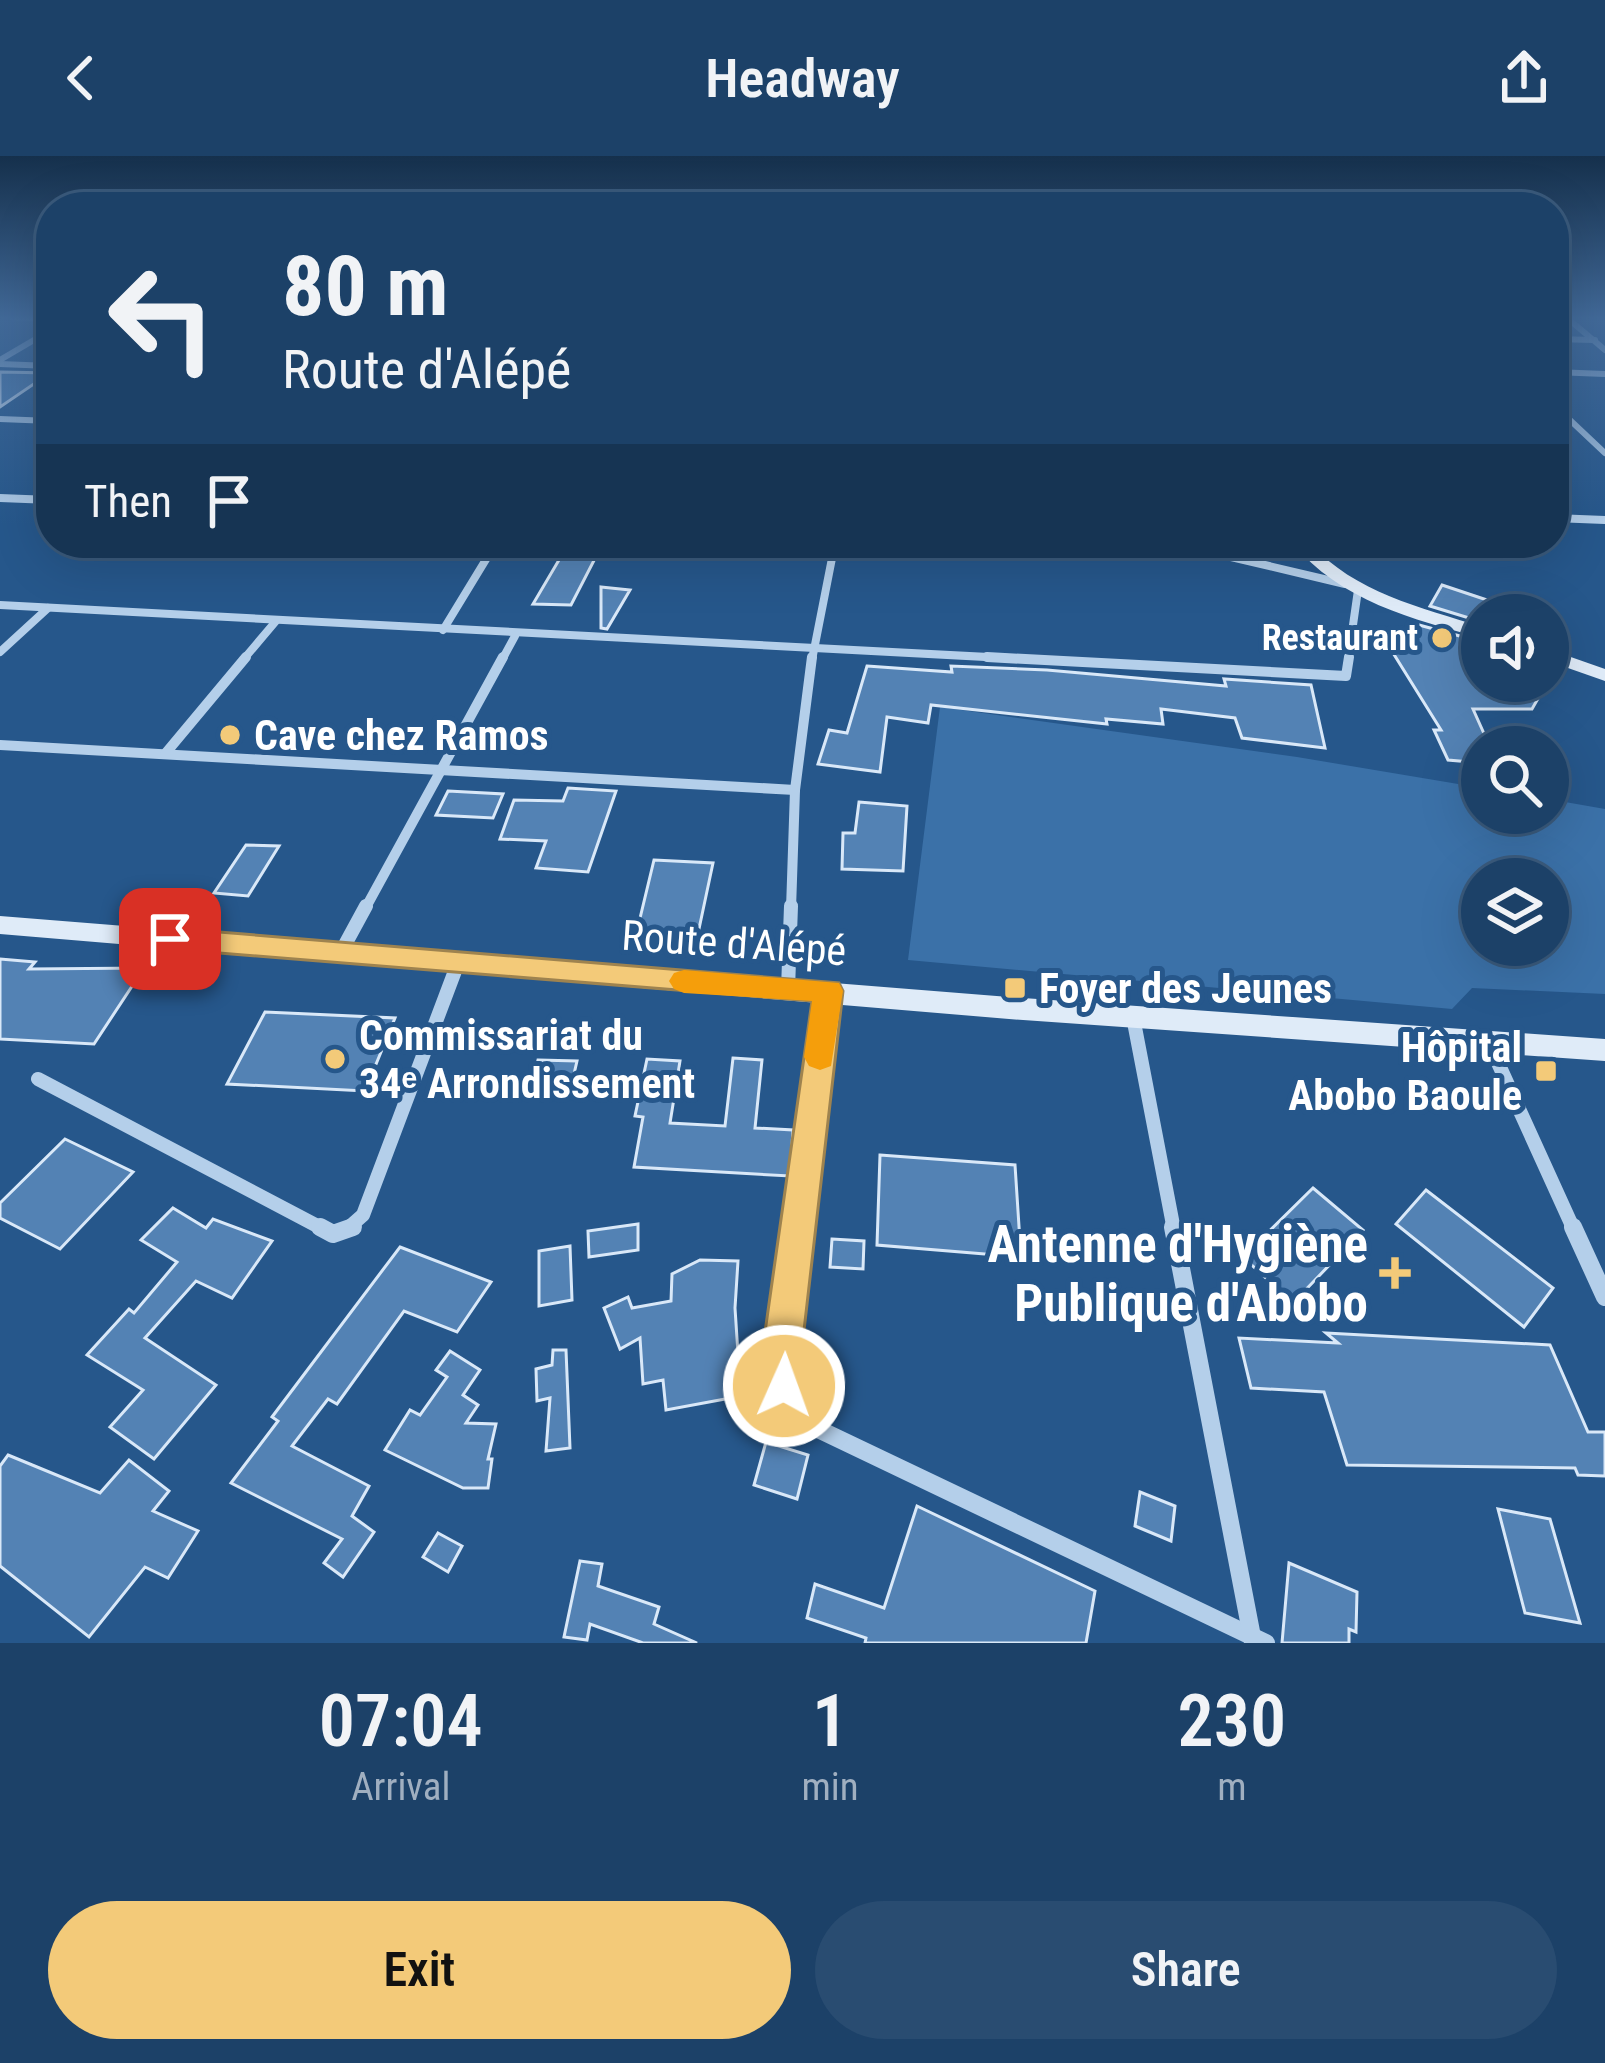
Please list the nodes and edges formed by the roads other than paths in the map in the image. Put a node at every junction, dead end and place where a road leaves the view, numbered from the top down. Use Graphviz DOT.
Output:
graph roads {
  1 [pos="0,419"];
  2 [pos="1569,419"];
  3 [pos="36,420"];
  4 [pos="1605,453"];
  5 [pos="0,498"];
  6 [pos="36,499"];
  7 [pos="1569,519"];
  8 [pos="1605,520"];
  9 [pos="487,558"];
  10 [pos="832,558"];
  11 [pos="1250,558"];
  12 [pos="1313,558"];
  13 [pos="1352,587"];
  14 [pos="0,605"];
  15 [pos="48,608"];
  16 [pos="276,620"];
  17 [pos="1461,626"];
  18 [pos="443,630"];
  19 [pos="515,636"];
  20 [pos="813,651"];
  21 [pos="0,652"];
  22 [pos="1569,663"];
  23 [pos="1605,675"];
  24 [pos="0,745"];
  25 [pos="165,754"];
  26 [pos="442,771"];
  27 [pos="795,790"];
  28 [pos="0,926"];
  29 [pos="341,952"];
  30 [pos="458,963"];
  31 [pos="788,989"];
  32 [pos="829,991"];
  33 [pos="1133,1017"];
  34 [pos="1489,1043"];
  35 [pos="1605,1050"];
  36 [pos="38,1078"];
  37 [pos="1605,1297"];
  38 [pos="1257,1641"];
  1 -- 3 [label="street"];
  2 -- 4 [label="street"];
  5 -- 6 [label="street"];
  7 -- 8 [label="street"];
  9 -- 18 [label="street"];
  10 -- 20 [label="street"];
  11 -- 13 [label="street"];
  12 -- 13 [label="main road"];
  13 -- 17 [label="main road"];
  13 -- 20 [label="street"];
  14 -- 15 [label="street"];
  15 -- 16 [label="street"];
  15 -- 21 [label="street"];
  16 -- 18 [label="street"];
  16 -- 25 [label="street"];
  18 -- 19 [label="street"];
  19 -- 20 [label="street"];
  19 -- 26 [label="street"];
  20 -- 27 [label="street"];
  22 -- 23 [label="main road"];
  24 -- 25 [label="street"];
  25 -- 26 [label="street"];
  26 -- 27 [label="street"];
  26 -- 29 [label="street"];
  27 -- 31 [label="street"];
  28 -- 29 [label="main road, Route d'Alépé"];
  29 -- 30 [label="main road, Route d'Alépé"];
  30 -- 31 [label="main road, Route d'Alépé"];
  30 -- 36 [label="street"];
  31 -- 32 [label="main road, Route d'Alépé"];
  32 -- 33 [label="main road, Route d'Alépé"];
  32 -- 38 [label="street"];
  33 -- 34 [label="main road, Route d'Alépé"];
  33 -- 38 [label="street"];
  34 -- 35 [label="main road, Route d'Alépé"];
  34 -- 37 [label="street"];
}
